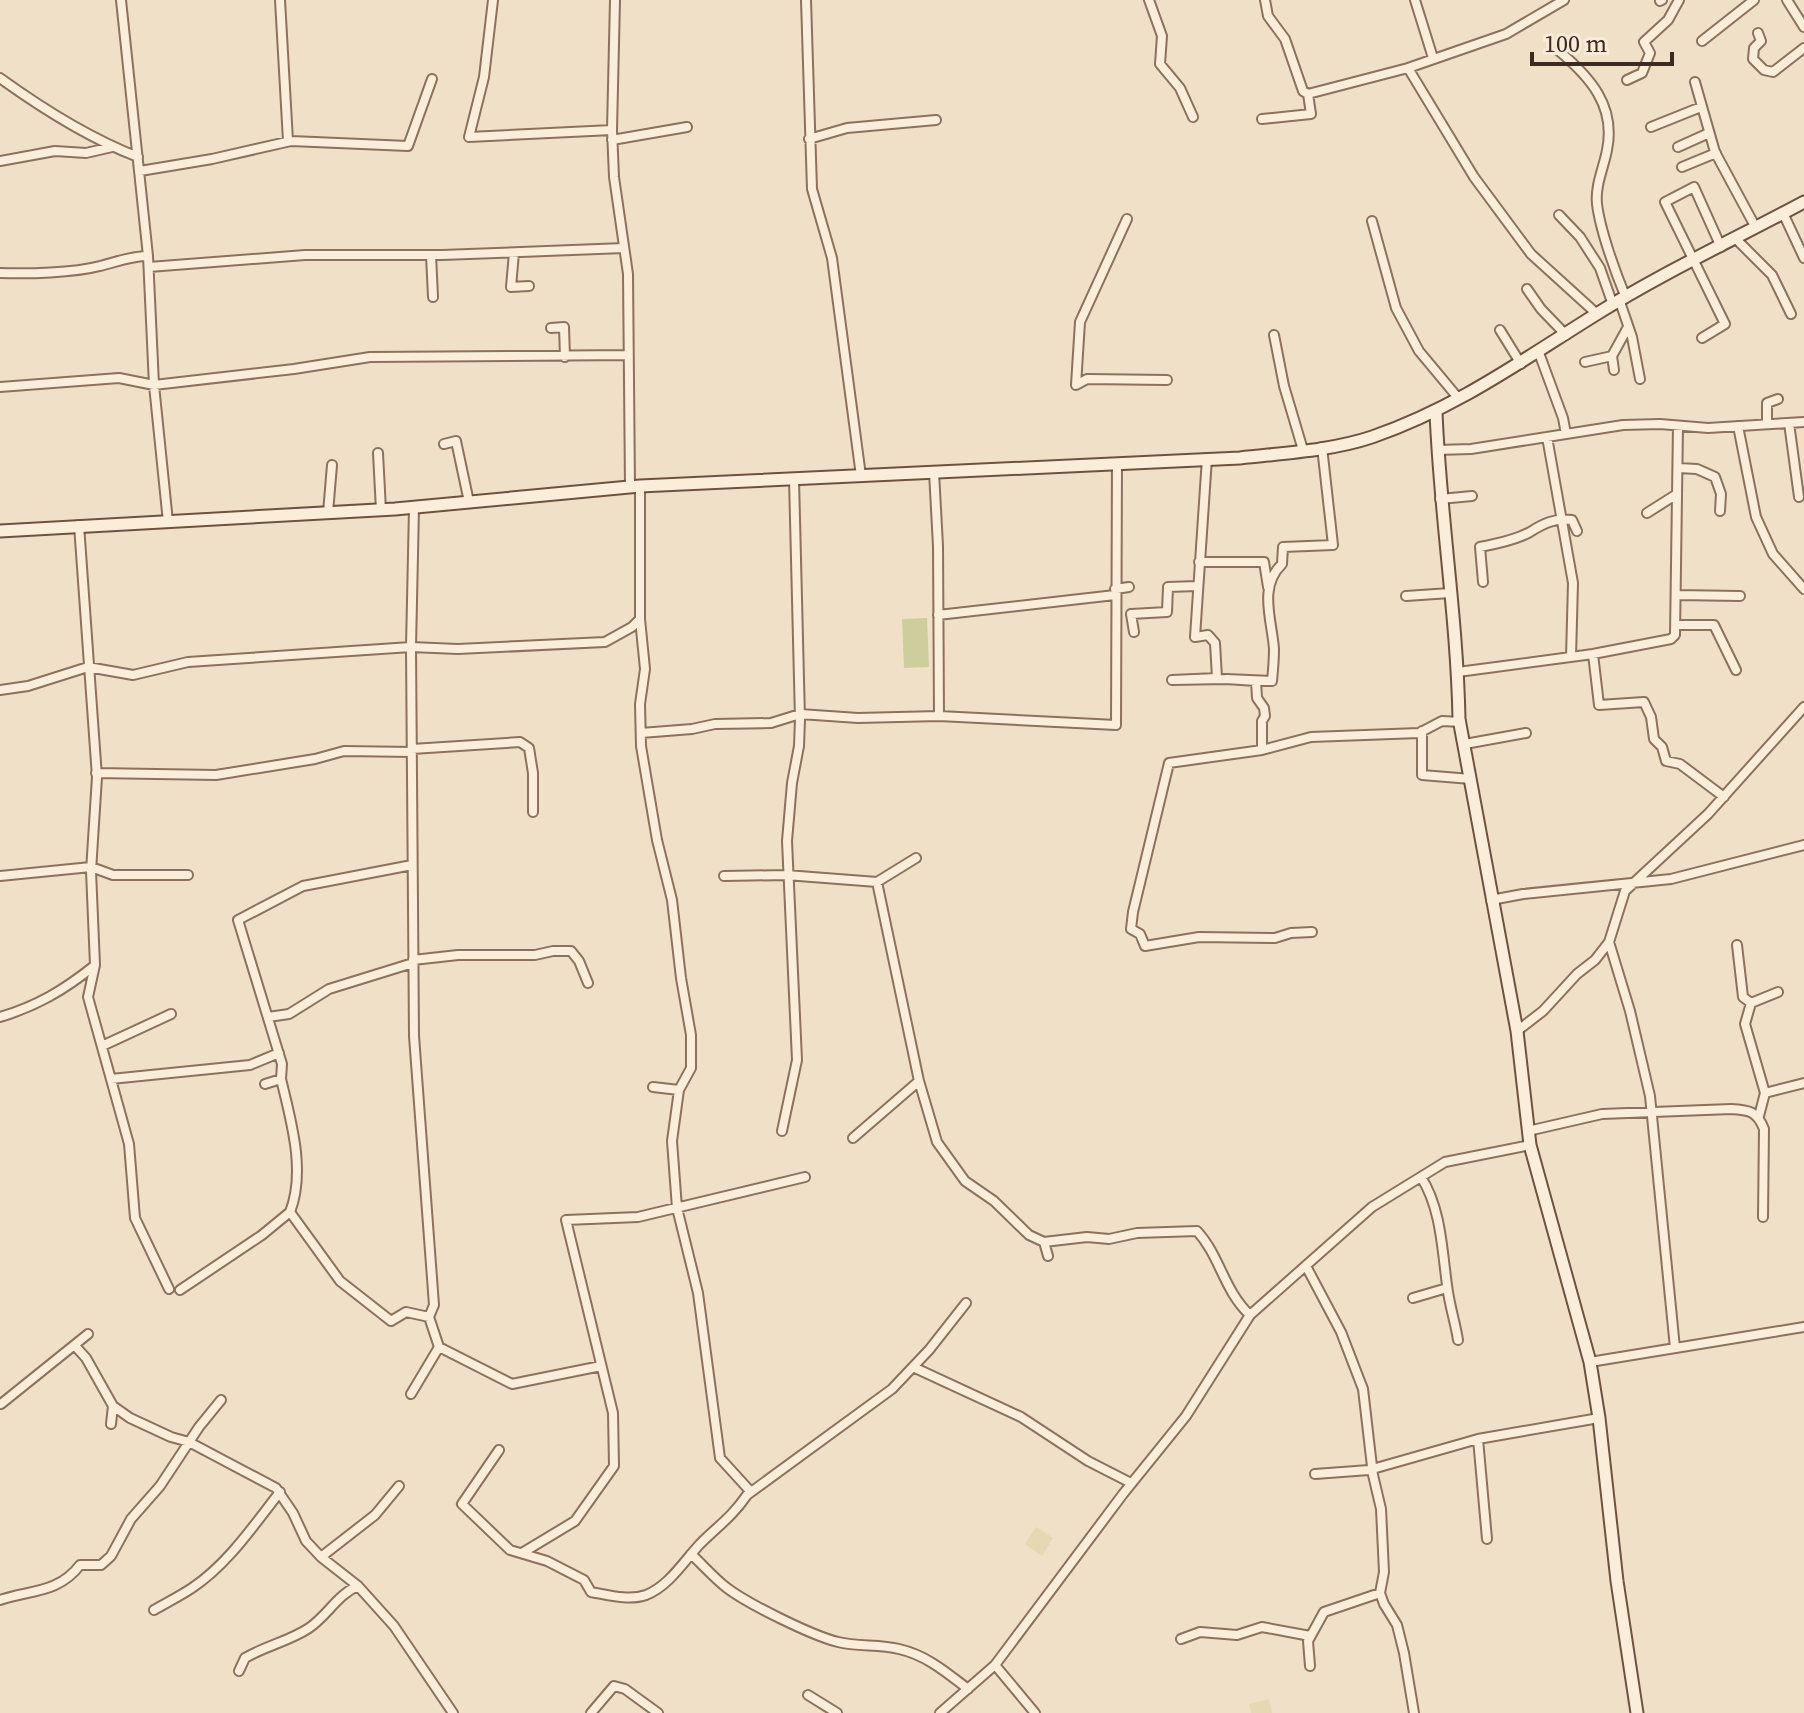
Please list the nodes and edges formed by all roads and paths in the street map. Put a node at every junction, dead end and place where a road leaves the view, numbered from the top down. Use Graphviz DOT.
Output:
graph roads {
  1 [pos="121,0"];
  2 [pos="280,0"];
  3 [pos="493,0"];
  4 [pos="615,0"];
  5 [pos="806,0"];
  6 [pos="1149,0"];
  7 [pos="1265,0"];
  8 [pos="1415,0"];
  9 [pos="1564,0"];
  10 [pos="1679,0"];
  11 [pos="1754,0"];
  12 [pos="1787,0"];
  13 [pos="1804,27"];
  14 [pos="1758,33"];
  15 [pos="1702,41"];
  16 [pos="1804,48"];
  17 [pos="1559,51"];
  18 [pos="1433,58"];
  19 [pos="1408,68"];
  20 [pos="0,78"];
  21 [pos="432,79"];
  22 [pos="1627,80"];
  23 [pos="1695,82"];
  24 [pos="1308,94"];
  25 [pos="1701,107"];
  26 [pos="1193,117"];
  27 [pos="1262,119"];
  28 [pos="936,120"];
  29 [pos="687,127"];
  30 [pos="1651,127"];
  31 [pos="1709,133"];
  32 [pos="612,135"];
  33 [pos="809,139"];
  34 [pos="288,141"];
  35 [pos="112,147"];
  36 [pos="1678,147"];
  37 [pos="1716,153"];
  38 [pos="138,157"];
  39 [pos="0,161"];
  40 [pos="1682,167"];
  41 [pos="140,171"];
  42 [pos="1804,202"];
  43 [pos="1783,213"];
  44 [pos="1559,215"];
  45 [pos="1127,219"];
  46 [pos="1372,221"];
  47 [pos="1756,228"];
  48 [pos="1736,239"];
  49 [pos="1721,247"];
  50 [pos="624,248"];
  51 [pos="514,253"];
  52 [pos="431,255"];
  53 [pos="148,256"];
  54 [pos="1804,258"];
  55 [pos="1693,262"];
  56 [pos="149,267"];
  57 [pos="0,273"];
  58 [pos="529,286"];
  59 [pos="1527,289"];
  60 [pos="433,297"];
  61 [pos="1620,302"];
  62 [pos="1597,314"];
  63 [pos="1791,314"];
  64 [pos="1628,327"];
  65 [pos="551,328"];
  66 [pos="1500,330"];
  67 [pos="1274,335"];
  68 [pos="1566,335"];
  69 [pos="1702,338"];
  70 [pos="1539,353"];
  71 [pos="628,355"];
  72 [pos="1612,356"];
  73 [pos="565,357"];
  74 [pos="1585,362"];
  75 [pos="1521,364"];
  76 [pos="1614,370"];
  77 [pos="1640,379"];
  78 [pos="1167,380"];
  79 [pos="154,385"];
  80 [pos="0,387"];
  81 [pos="1459,399"];
  82 [pos="1778,399"];
  83 [pos="1436,412"];
  84 [pos="1804,422"];
  85 [pos="1789,423"];
  86 [pos="1767,424"];
  87 [pos="1678,426"];
  88 [pos="1738,426"];
  89 [pos="1566,434"];
  90 [pos="1547,437"];
  91 [pos="444,444"];
  92 [pos="1322,447"];
  93 [pos="1303,450"];
  94 [pos="1437,450"];
  95 [pos="378,453"];
  96 [pos="1207,458"];
  97 [pos="1117,463"];
  98 [pos="332,465"];
  99 [pos="1678,468"];
  100 [pos="934,472"];
  101 [pos="861,476"];
  102 [pos="794,479"];
  103 [pos="635,487"];
  104 [pos="1677,494"];
  105 [pos="1472,496"];
  106 [pos="1799,497"];
  107 [pos="1440,499"];
  108 [pos="469,502"];
  109 [pos="414,508"];
  110 [pos="381,510"];
  111 [pos="1720,511"];
  112 [pos="328,513"];
  113 [pos="1647,513"];
  114 [pos="1561,519"];
  115 [pos="168,522"];
  116 [pos="79,525"];
  117 [pos="0,531"];
  118 [pos="1577,531"];
  119 [pos="1199,562"];
  120 [pos="1483,582"];
  121 [pos="1197,586"];
  122 [pos="1129,587"];
  123 [pos="1268,589"];
  124 [pos="1804,589"];
  125 [pos="1115,592"];
  126 [pos="1450,593"];
  127 [pos="1677,595"];
  128 [pos="1406,596"];
  129 [pos="1740,596"];
  130 [pos="938,615"];
  131 [pos="640,619"];
  132 [pos="1677,625"];
  133 [pos="1134,632"];
  134 [pos="411,647"];
  135 [pos="1593,654"];
  136 [pos="1571,657"];
  137 [pos="88,667"];
  138 [pos="1736,670"];
  139 [pos="1458,672"];
  140 [pos="1226,679"];
  141 [pos="0,690"];
  142 [pos="1804,707"];
  143 [pos="800,714"];
  144 [pos="939,716"];
  145 [pos="1461,722"];
  146 [pos="1422,731"];
  147 [pos="641,733"];
  148 [pos="1526,733"];
  149 [pos="1465,744"];
  150 [pos="412,750"];
  151 [pos="1262,750"];
  152 [pos="96,773"];
  153 [pos="1471,779"];
  154 [pos="1724,797"];
  155 [pos="533,812"];
  156 [pos="1804,845"];
  157 [pos="916,858"];
  158 [pos="412,865"];
  159 [pos="91,867"];
  160 [pos="188,875"];
  161 [pos="786,875"];
  162 [pos="0,876"];
  163 [pos="724,876"];
  164 [pos="877,882"];
  165 [pos="1634,884"];
  166 [pos="1491,900"];
  167 [pos="1312,932"];
  168 [pos="1609,942"];
  169 [pos="1737,945"];
  170 [pos="413,961"];
  171 [pos="95,965"];
  172 [pos="588,983"];
  173 [pos="1778,992"];
  174 [pos="1751,1003"];
  175 [pos="171,1014"];
  176 [pos="0,1017"];
  177 [pos="268,1017"];
  178 [pos="1517,1031"];
  179 [pos="102,1046"];
  180 [pos="279,1053"];
  181 [pos="111,1079"];
  182 [pos="281,1079"];
  183 [pos="919,1081"];
  184 [pos="1804,1083"];
  185 [pos="265,1084"];
  186 [pos="653,1087"];
  187 [pos="679,1090"];
  188 [pos="1765,1093"];
  189 [pos="1651,1113"];
  190 [pos="1759,1116"];
  191 [pos="782,1131"];
  192 [pos="1528,1131"];
  193 [pos="853,1138"];
  194 [pos="1530,1145"];
  195 [pos="805,1177"];
  196 [pos="1421,1177"];
  197 [pos="677,1208"];
  198 [pos="290,1212"];
  199 [pos="1763,1217"];
  200 [pos="1044,1242"];
  201 [pos="1048,1256"];
  202 [pos="1306,1266"];
  203 [pos="1447,1288"];
  204 [pos="169,1289"];
  205 [pos="180,1290"];
  206 [pos="1413,1298"];
  207 [pos="966,1303"];
  208 [pos="1250,1315"];
  209 [pos="429,1317"];
  210 [pos="1804,1327"];
  211 [pos="88,1334"];
  212 [pos="1458,1340"];
  213 [pos="76,1347"];
  214 [pos="439,1347"];
  215 [pos="1675,1348"];
  216 [pos="1590,1362"];
  217 [pos="601,1366"];
  218 [pos="913,1367"];
  219 [pos="411,1394"];
  220 [pos="221,1400"];
  221 [pos="1,1404"];
  222 [pos="113,1406"];
  223 [pos="1599,1418"];
  224 [pos="111,1424"];
  225 [pos="1478,1439"];
  226 [pos="189,1442"];
  227 [pos="499,1450"];
  228 [pos="1373,1468"];
  229 [pos="1315,1474"];
  230 [pos="1131,1483"];
  231 [pos="399,1486"];
  232 [pos="280,1492"];
  233 [pos="751,1492"];
  234 [pos="1487,1539"];
  235 [pos="522,1553"];
  236 [pos="691,1554"];
  237 [pos="321,1557"];
  238 [pos="358,1586"];
  239 [pos="1380,1593"];
  240 [pos="0,1600"];
  241 [pos="154,1610"];
  242 [pos="1310,1636"];
  243 [pos="1181,1639"];
  244 [pos="995,1665"];
  245 [pos="1310,1666"];
  246 [pos="239,1671"];
  247 [pos="968,1689"];
  248 [pos="808,1695"];
  249 [pos="453,1713"];
  250 [pos="591,1713"];
  251 [pos="658,1713"];
  252 [pos="837,1713"];
  253 [pos="940,1713"];
  254 [pos="1035,1713"];
  255 [pos="1414,1713"];
  256 [pos="1637,1713"];
  1 -- 38 [label="street"];
  2 -- 34 [label="street"];
  3 -- 32 [label="street"];
  4 -- 32 [label="street"];
  5 -- 33 [label="street"];
  6 -- 26 [label="street"];
  7 -- 24 [label="street"];
  8 -- 18 [label="street"];
  9 -- 18 [label="street"];
  10 -- 22 [label="street"];
  11 -- 15 [label="street"];
  12 -- 13 [label="street"];
  14 -- 16 [label="street"];
  17 -- 61 [label="street"];
  18 -- 19 [label="street"];
  19 -- 24 [label="street"];
  19 -- 62 [label="street"];
  20 -- 35 [label="street"];
  21 -- 34 [label="street"];
  23 -- 25 [label="street"];
  24 -- 27 [label="street"];
  25 -- 30 [label="street"];
  25 -- 31 [label="street"];
  28 -- 33 [label="street"];
  29 -- 32 [label="street"];
  31 -- 36 [label="street"];
  31 -- 37 [label="street"];
  32 -- 50 [label="street"];
  33 -- 101 [label="street"];
  34 -- 41 [label="street"];
  35 -- 38 [label="street"];
  35 -- 39 [label="street"];
  37 -- 40 [label="street"];
  37 -- 47 [label="street"];
  38 -- 41 [label="street"];
  41 -- 53 [label="street"];
  42 -- 43 [label="main road"];
  43 -- 47 [label="main road"];
  43 -- 54 [label="street"];
  44 -- 61 [label="street"];
  45 -- 78 [label="street"];
  46 -- 81 [label="street"];
  47 -- 48 [label="main road"];
  48 -- 49 [label="main road"];
  48 -- 63 [label="street"];
  49 -- 55 [label="main road"];
  49 -- 55 [label="street"];
  50 -- 51 [label="street"];
  50 -- 71 [label="street"];
  51 -- 52 [label="street"];
  51 -- 58 [label="street"];
  52 -- 56 [label="street"];
  52 -- 60 [label="street"];
  53 -- 56 [label="street"];
  53 -- 57 [label="street"];
  55 -- 61 [label="main road"];
  55 -- 69 [label="street"];
  56 -- 79 [label="street"];
  59 -- 68 [label="street"];
  61 -- 62 [label="main road"];
  61 -- 64 [label="street"];
  62 -- 68 [label="main road"];
  64 -- 72 [label="street"];
  64 -- 77 [label="street"];
  65 -- 73 [label="street"];
  66 -- 75 [label="street"];
  67 -- 93 [label="street"];
  68 -- 70 [label="main road"];
  70 -- 75 [label="main road"];
  70 -- 89 [label="street"];
  71 -- 73 [label="street"];
  71 -- 103 [label="street"];
  72 -- 74 [label="street"];
  72 -- 76 [label="street"];
  73 -- 79 [label="street"];
  75 -- 81 [label="main road"];
  79 -- 80 [label="street"];
  79 -- 115 [label="street"];
  81 -- 83 [label="main road"];
  82 -- 86 [label="street"];
  83 -- 92 [label="main road"];
  83 -- 94 [label="main road"];
  84 -- 85 [label="street"];
  85 -- 86 [label="street"];
  85 -- 106 [label="street"];
  86 -- 88 [label="street"];
  87 -- 88 [label="street"];
  87 -- 89 [label="street"];
  87 -- 99 [label="street"];
  88 -- 124 [label="street"];
  89 -- 90 [label="street"];
  90 -- 94 [label="street"];
  90 -- 114 [label="street"];
  91 -- 108 [label="street"];
  92 -- 93 [label="main road"];
  92 -- 123 [label="street"];
  93 -- 96 [label="main road"];
  94 -- 107 [label="main road"];
  95 -- 110 [label="street"];
  96 -- 97 [label="main road"];
  96 -- 119 [label="street"];
  97 -- 100 [label="main road"];
  97 -- 125 [label="street"];
  98 -- 112 [label="street"];
  99 -- 104 [label="street"];
  99 -- 111 [label="street"];
  100 -- 101 [label="main road"];
  100 -- 130 [label="street"];
  101 -- 102 [label="main road"];
  102 -- 103 [label="main road"];
  102 -- 143 [label="street"];
  103 -- 108 [label="main road"];
  103 -- 131 [label="street"];
  104 -- 113 [label="street"];
  104 -- 127 [label="street"];
  105 -- 107 [label="street"];
  107 -- 126 [label="main road"];
  108 -- 109 [label="main road"];
  109 -- 110 [label="main road"];
  109 -- 134 [label="street"];
  110 -- 112 [label="main road"];
  112 -- 115 [label="main road"];
  114 -- 118 [label="street"];
  114 -- 120 [label="street"];
  114 -- 136 [label="street"];
  115 -- 116 [label="main road"];
  116 -- 117 [label="main road"];
  116 -- 137 [label="street"];
  119 -- 121 [label="street"];
  119 -- 123 [label="street"];
  121 -- 133 [label="street"];
  121 -- 140 [label="street"];
  122 -- 125 [label="street"];
  123 -- 140 [label="street"];
  125 -- 130 [label="street"];
  125 -- 144 [label="street"];
  126 -- 128 [label="street"];
  126 -- 139 [label="main road"];
  127 -- 129 [label="street"];
  127 -- 132 [label="street"];
  130 -- 144 [label="street"];
  131 -- 134 [label="street"];
  131 -- 147 [label="street"];
  132 -- 135 [label="street"];
  132 -- 138 [label="street"];
  134 -- 137 [label="street"];
  134 -- 150 [label="street"];
  135 -- 136 [label="street"];
  135 -- 154 [label="street"];
  136 -- 139 [label="street"];
  137 -- 141 [label="street"];
  137 -- 152 [label="street"];
  139 -- 145 [label="main road"];
  140 -- 151 [label="street"];
  142 -- 154 [label="street"];
  143 -- 144 [label="street"];
  143 -- 147 [label="street"];
  143 -- 161 [label="street"];
  145 -- 146 [label="street"];
  145 -- 149 [label="main road"];
  146 -- 151 [label="street"];
  146 -- 153 [label="street"];
  147 -- 187 [label="street"];
  148 -- 149 [label="street"];
  149 -- 153 [label="main road"];
  150 -- 152 [label="street"];
  150 -- 155 [label="street"];
  150 -- 158 [label="street"];
  151 -- 167 [label="street"];
  152 -- 159 [label="street"];
  153 -- 166 [label="main road"];
  154 -- 165 [label="street"];
  156 -- 165 [label="street"];
  157 -- 164 [label="street"];
  158 -- 170 [label="street"];
  158 -- 177 [label="street"];
  159 -- 160 [label="street"];
  159 -- 162 [label="street"];
  159 -- 171 [label="street"];
  161 -- 163 [label="street"];
  161 -- 164 [label="street"];
  161 -- 191 [label="street"];
  164 -- 183 [label="street"];
  165 -- 166 [label="street"];
  165 -- 168 [label="street"];
  166 -- 178 [label="main road"];
  168 -- 178 [label="street"];
  168 -- 189 [label="street"];
  169 -- 174 [label="street"];
  170 -- 172 [label="street"];
  170 -- 177 [label="street"];
  170 -- 209 [label="street"];
  171 -- 176 [label="street"];
  171 -- 179 [label="street"];
  173 -- 174 [label="street"];
  174 -- 188 [label="street"];
  175 -- 179 [label="street"];
  177 -- 180 [label="street"];
  178 -- 192 [label="main road"];
  179 -- 181 [label="street"];
  180 -- 181 [label="street"];
  180 -- 182 [label="street"];
  181 -- 204 [label="street"];
  182 -- 185 [label="street"];
  182 -- 198 [label="street"];
  183 -- 193 [label="street"];
  183 -- 200 [label="street"];
  184 -- 188 [label="street"];
  186 -- 187 [label="street"];
  187 -- 197 [label="street"];
  188 -- 190 [label="street"];
  189 -- 190 [label="street"];
  189 -- 192 [label="street"];
  189 -- 215 [label="street"];
  190 -- 199 [label="street"];
  192 -- 194 [label="main road"];
  194 -- 196 [label="street"];
  194 -- 216 [label="main road"];
  195 -- 197 [label="street"];
  196 -- 202 [label="street"];
  196 -- 203 [label="street"];
  197 -- 217 [label="street"];
  197 -- 233 [label="street"];
  198 -- 205 [label="street"];
  198 -- 209 [label="street"];
  200 -- 201 [label="street"];
  200 -- 208 [label="street"];
  202 -- 208 [label="street"];
  202 -- 228 [label="street"];
  203 -- 206 [label="street"];
  203 -- 212 [label="street"];
  207 -- 218 [label="street"];
  208 -- 230 [label="street"];
  209 -- 214 [label="street"];
  210 -- 215 [label="street"];
  211 -- 213 [label="street"];
  213 -- 221 [label="street"];
  213 -- 222 [label="street"];
  214 -- 217 [label="street"];
  214 -- 219 [label="street"];
  215 -- 216 [label="street"];
  216 -- 223 [label="main road"];
  217 -- 235 [label="street"];
  218 -- 230 [label="street"];
  218 -- 233 [label="street"];
  220 -- 226 [label="street"];
  222 -- 224 [label="street"];
  222 -- 226 [label="street"];
  223 -- 225 [label="street"];
  223 -- 256 [label="main road"];
  225 -- 228 [label="street"];
  225 -- 234 [label="street"];
  226 -- 232 [label="street"];
  226 -- 240 [label="street"];
  227 -- 235 [label="street"];
  228 -- 229 [label="street"];
  228 -- 239 [label="street"];
  230 -- 244 [label="street"];
  231 -- 237 [label="street"];
  232 -- 237 [label="street"];
  232 -- 241 [label="street"];
  233 -- 236 [label="street"];
  235 -- 236 [label="street"];
  236 -- 247 [label="street"];
  237 -- 238 [label="street"];
  238 -- 246 [label="street"];
  238 -- 249 [label="street"];
  239 -- 242 [label="street"];
  239 -- 255 [label="street"];
  242 -- 243 [label="street"];
  242 -- 245 [label="street"];
  244 -- 247 [label="street"];
  244 -- 254 [label="street"];
  247 -- 253 [label="street"];
  248 -- 252 [label="street"];
  250 -- 251 [label="street"];
}
